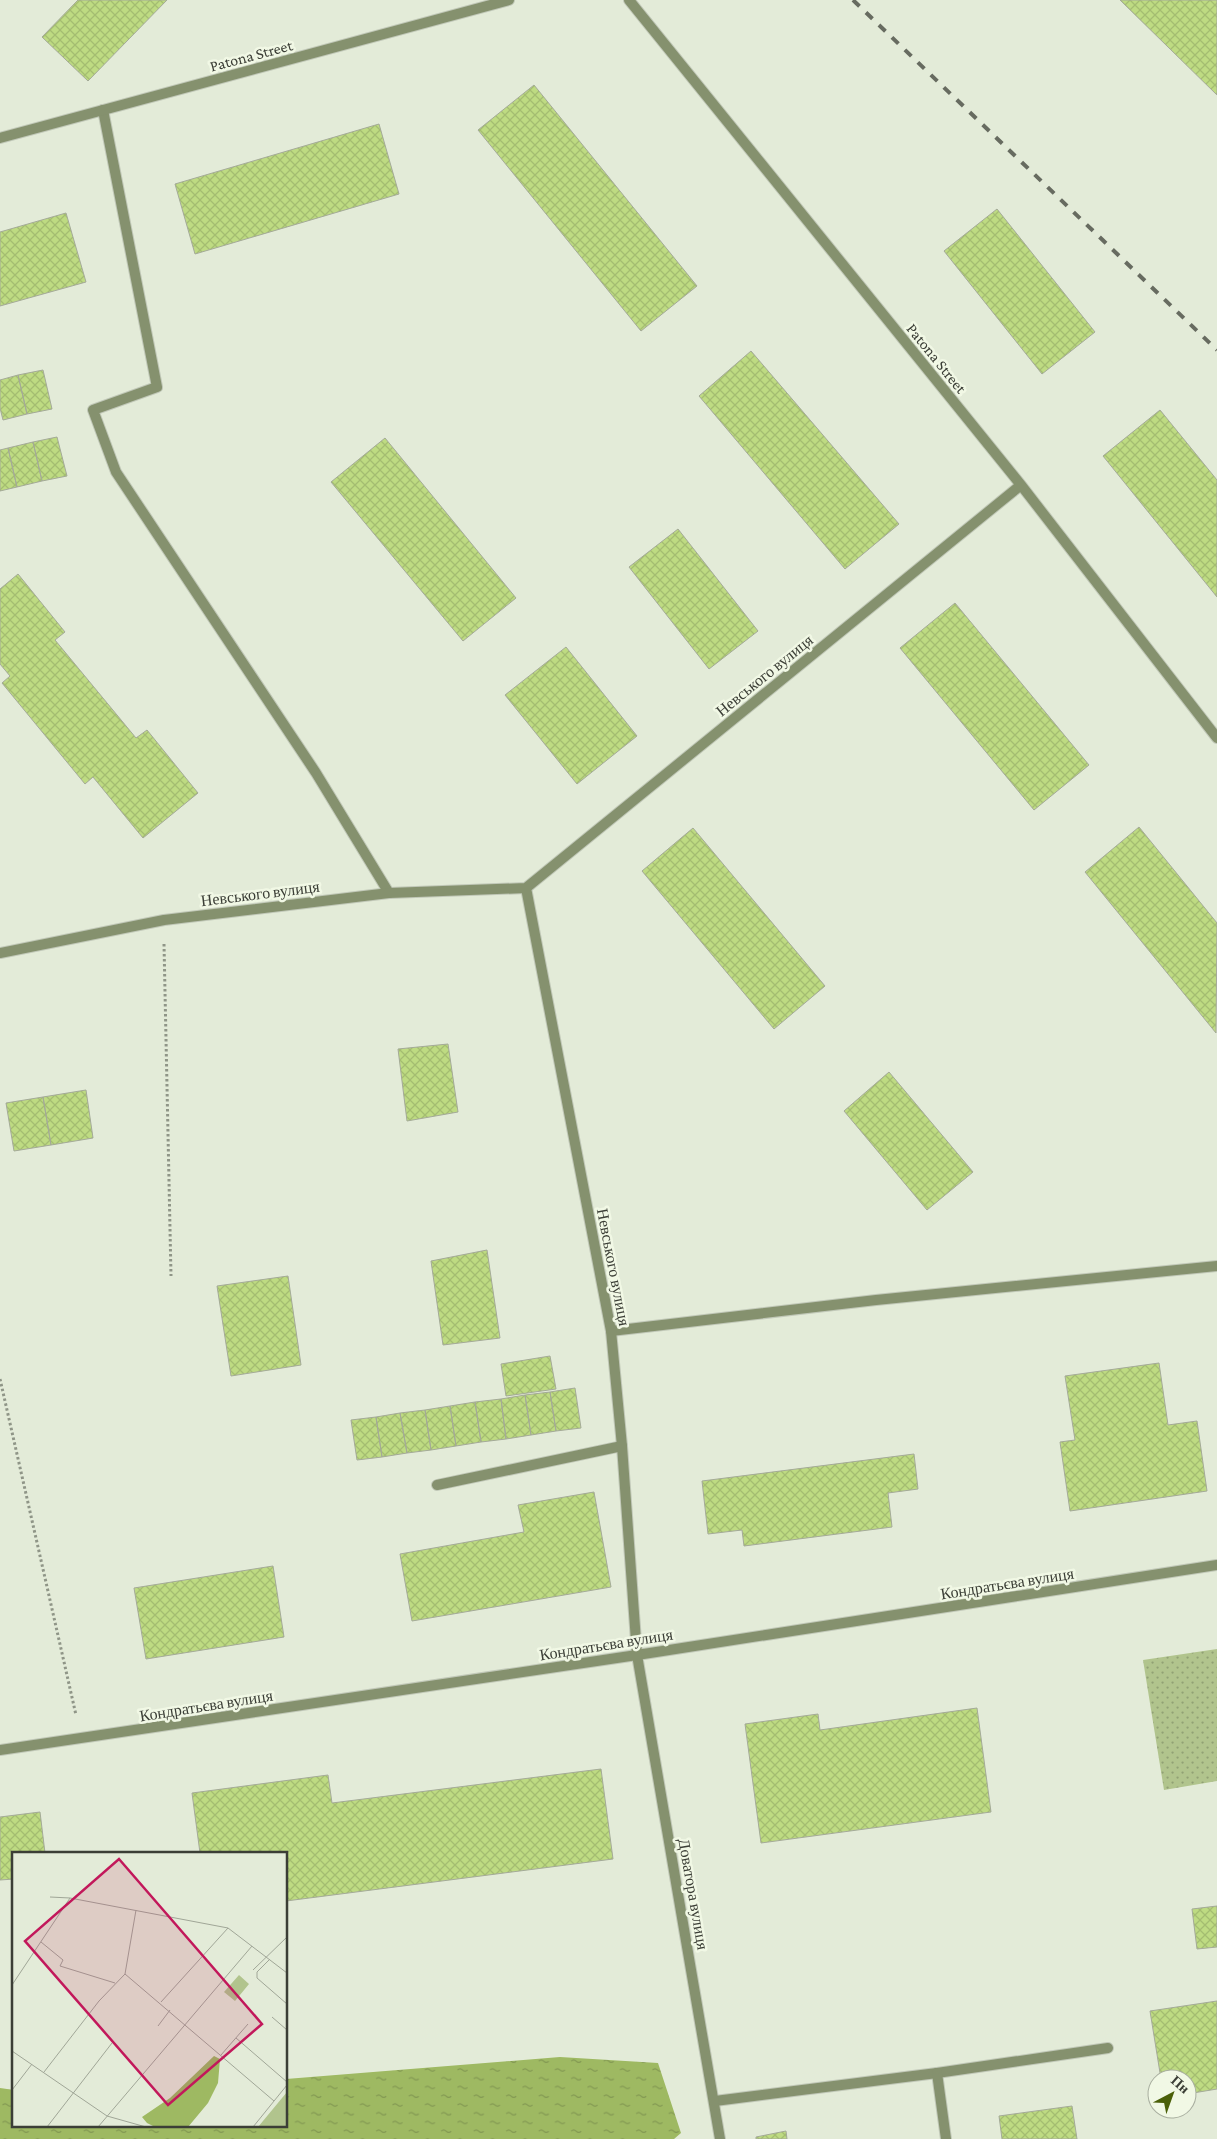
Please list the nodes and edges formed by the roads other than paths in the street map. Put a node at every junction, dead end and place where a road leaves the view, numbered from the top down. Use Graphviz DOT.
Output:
graph roads {
  1 [pos="509,0"];
  2 [pos="629,0"];
  3 [pos="104,110"];
  4 [pos="0,138"];
  5 [pos="1021,485"];
  6 [pos="1217,738"];
  7 [pos="526,888"];
  8 [pos="389,893"];
  9 [pos="0,953"];
  10 [pos="1217,1266"];
  11 [pos="611,1331"];
  12 [pos="622,1446"];
  13 [pos="437,1485"];
  14 [pos="1217,1565"];
  15 [pos="637,1655"];
  16 [pos="0,1750"];
  17 [pos="1108,2048"];
  18 [pos="937,2073"];
  19 [pos="715,2101"];
  20 [pos="720,2139"];
  21 [pos="946,2139"];
  1 -- 3 [label="street, Patona Street"];
  2 -- 5 [label="street, Patona Street"];
  3 -- 4 [label="street, Patona Street"];
  3 -- 8 [label="street"];
  5 -- 6 [label="street, Patona Street"];
  5 -- 7 [label="street, Невського вулиця"];
  7 -- 8 [label="street, Невського вулиця"];
  7 -- 11 [label="street, Невського вулиця"];
  8 -- 9 [label="street, Невського вулиця"];
  10 -- 11 [label="street"];
  11 -- 12 [label="street, Невського вулиця"];
  12 -- 13 [label="street"];
  12 -- 15 [label="street, Невського вулиця"];
  14 -- 15 [label="street, Кондратьєва вулиця"];
  15 -- 16 [label="street, Кондратьєва вулиця"];
  15 -- 19 [label="street, Доватора вулиця"];
  17 -- 18 [label="street"];
  18 -- 19 [label="street"];
  18 -- 21 [label="street"];
  19 -- 20 [label="street, Доватора вулиця"];
}
